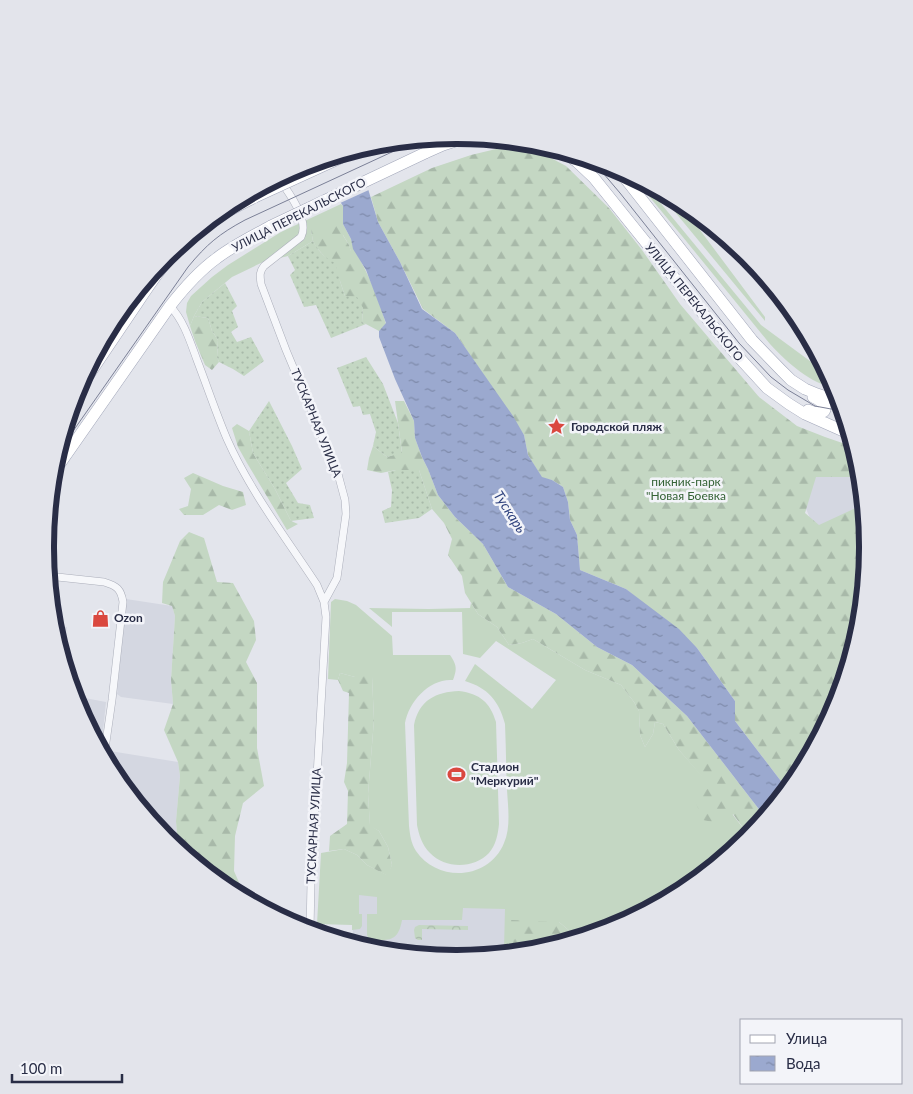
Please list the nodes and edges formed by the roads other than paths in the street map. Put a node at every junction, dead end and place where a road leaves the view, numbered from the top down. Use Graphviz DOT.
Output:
graph roads {
  1 [pos="445,144"];
  2 [pos="579,164"];
  3 [pos="307,173"];
  4 [pos="629,183"];
  5 [pos="283,184"];
  6 [pos="271,190"];
  7 [pos="149,287"];
  8 [pos="170,306"];
  9 [pos="104,353"];
  10 [pos="791,380"];
  11 [pos="767,388"];
  12 [pos="830,396"];
  13 [pos="842,430"];
  14 [pos="63,459"];
  15 [pos="55,577"];
  16 [pos="324,602"];
  17 [pos="106,744"];
  18 [pos="310,922"];
  1 -- 8 [label="main road, УЛИЦА ПЕРЕКАЛЬСКОГО, bridge"];
  2 -- 11 [label="main road, УЛИЦА ПЕРЕКАЛЬСКОГО"];
  3 -- 6 [label="main road, bridge"];
  4 -- 10 [label="main road, УЛИЦА ПЕРЕКАЛЬСКОГО"];
  5 -- 16 [label="street, ТУСКАРНАЯ УЛИЦА"];
  7 -- 9 [label="main road, bridge"];
  8 -- 14 [label="main road, УЛИЦА ПЕРЕКАЛЬСКОГО"];
  8 -- 16 [label="street, ТУСКАРНАЯ УЛИЦА"];
  10 -- 11 [label="main road"];
  10 -- 12 [label="main road, УЛИЦА ПЕРЕКАЛЬСКОГО"];
  11 -- 13 [label="main road, УЛИЦА ПЕРЕКАЛЬСКОГО"];
  15 -- 17 [label="street"];
  16 -- 18 [label="street, ТУСКАРНАЯ УЛИЦА"];
}
